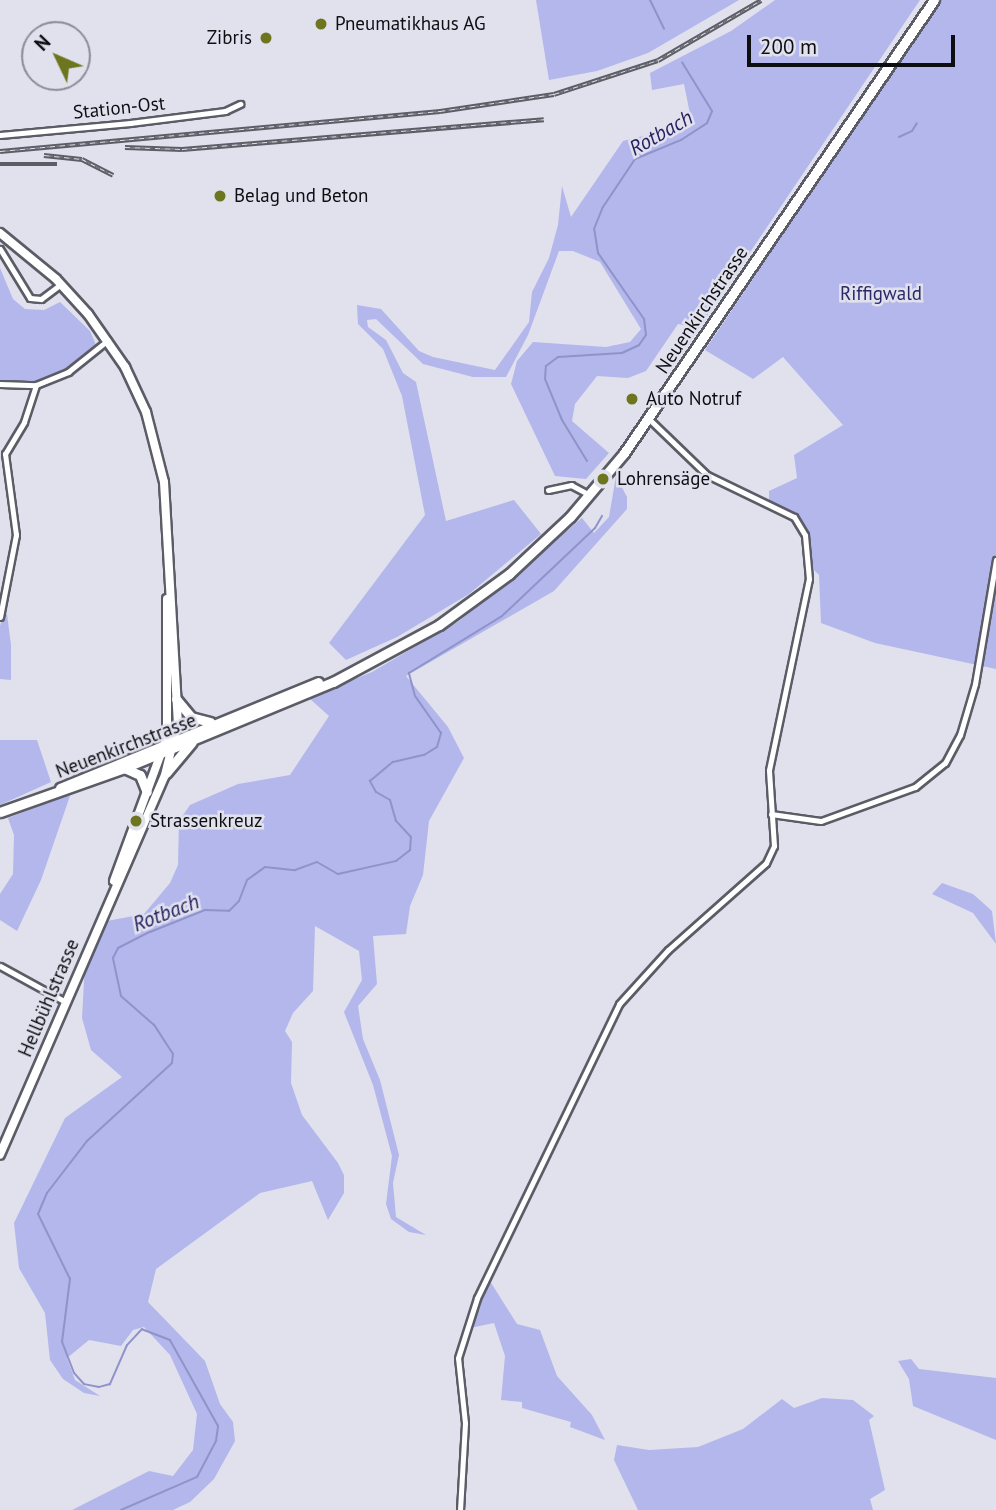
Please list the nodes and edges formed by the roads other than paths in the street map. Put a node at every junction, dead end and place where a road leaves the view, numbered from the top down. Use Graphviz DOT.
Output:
graph roads {
  1 [pos="934,0"];
  2 [pos="240,104"];
  3 [pos="0,135"];
  4 [pos="0,233"];
  5 [pos="0,249"];
  6 [pos="61,284"];
  7 [pos="108,340"];
  8 [pos="0,384"];
  9 [pos="36,385"];
  10 [pos="649,419"];
  11 [pos="548,490"];
  12 [pos="590,495"];
  13 [pos="996,560"];
  14 [pos="168,590"];
  15 [pos="0,617"];
  16 [pos="353,670"];
  17 [pos="176,699"];
  18 [pos="216,722"];
  19 [pos="177,737"];
  20 [pos="195,740"];
  21 [pos="170,745"];
  22 [pos="163,752"];
  23 [pos="124,768"];
  24 [pos="166,773"];
  25 [pos="54,792"];
  26 [pos="147,792"];
  27 [pos="0,812"];
  28 [pos="771,814"];
  29 [pos="112,893"];
  30 [pos="0,966"];
  31 [pos="64,1001"];
  32 [pos="0,1155"];
  33 [pos="460,1510"];
  1 -- 10 [label="main road, Neuenkirchstrasse"];
  2 -- 3 [label="street, Station-Ost"];
  4 -- 6 [label="main road"];
  5 -- 6 [label="street"];
  6 -- 7 [label="main road"];
  7 -- 9 [label="street"];
  7 -- 14 [label="main road"];
  8 -- 9 [label="street"];
  9 -- 15 [label="street"];
  10 -- 12 [label="main road, Neuenkirchstrasse"];
  10 -- 28 [label="street"];
  11 -- 12 [label="street"];
  12 -- 16 [label="main road, Neuenkirchstrasse"];
  13 -- 28 [label="street"];
  14 -- 17 [label="main road"];
  14 -- 21 [label="main road, Hellbühlstrasse"];
  16 -- 18 [label="main road, Neuenkirchstrasse"];
  16 -- 20 [label="main road, Neuenkirchstrasse"];
  17 -- 18 [label="main road"];
  17 -- 19 [label="main road"];
  18 -- 19 [label="main road, Neuenkirchstrasse"];
  19 -- 21 [label="main road, Neuenkirchstrasse"];
  20 -- 21 [label="main road, Neuenkirchstrasse"];
  20 -- 24 [label="main road"];
  21 -- 22 [label="main road, Neuenkirchstrasse"];
  21 -- 24 [label="main road, Hellbühlstrasse"];
  21 -- 25 [label="main road, Neuenkirchstrasse"];
  22 -- 23 [label="main road, Neuenkirchstrasse"];
  22 -- 26 [label="main road, Hellbühlstrasse"];
  23 -- 25 [label="main road, Neuenkirchstrasse"];
  23 -- 26 [label="main road"];
  24 -- 29 [label="main road, Hellbühlstrasse"];
  25 -- 27 [label="main road"];
  26 -- 29 [label="main road, Hellbühlstrasse"];
  28 -- 33 [label="street"];
  29 -- 31 [label="main road, Hellbühlstrasse"];
  30 -- 31 [label="street"];
  31 -- 32 [label="main road, Hellbühlstrasse"];
}
